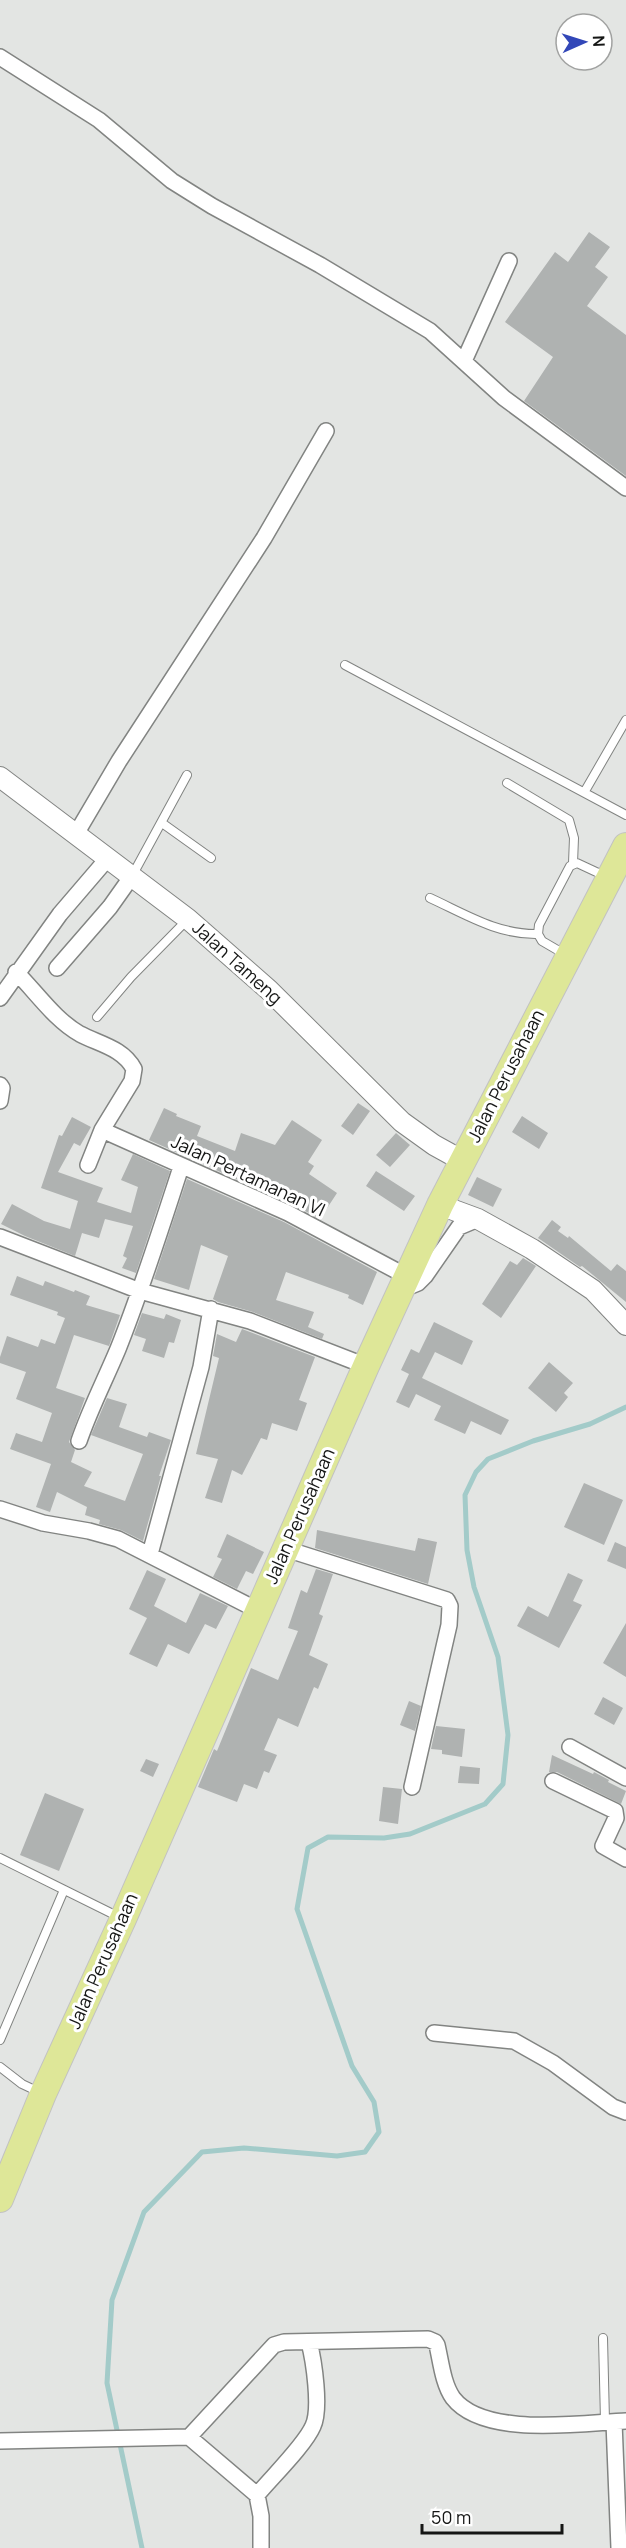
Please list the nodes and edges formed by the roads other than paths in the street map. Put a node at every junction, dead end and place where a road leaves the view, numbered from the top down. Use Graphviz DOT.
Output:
graph roads {
  1 [pos="0,57"];
  2 [pos="509,261"];
  3 [pos="464,361"];
  4 [pos="326,431"];
  5 [pos="626,488"];
  6 [pos="345,665"];
  7 [pos="626,720"];
  8 [pos="187,775"];
  9 [pos="1,780"];
  10 [pos="507,783"];
  11 [pos="585,791"];
  12 [pos="626,815"];
  13 [pos="162,823"];
  14 [pos="76,834"];
  15 [pos="626,846"];
  16 [pos="108,858"];
  17 [pos="211,858"];
  18 [pos="573,863"];
  19 [pos="614,873"];
  20 [pos="132,876"];
  21 [pos="430,898"];
  22 [pos="188,919"];
  23 [pos="538,934"];
  24 [pos="568,955"];
  25 [pos="57,968"];
  26 [pos="16,972"];
  27 [pos="0,998"];
  28 [pos="97,1017"];
  29 [pos="0,1085"];
  30 [pos="0,1101"];
  31 [pos="102,1131"];
  32 [pos="463,1161"];
  33 [pos="88,1165"];
  34 [pos="181,1167"];
  35 [pos="440,1205"];
  36 [pos="478,1219"];
  37 [pos="0,1237"];
  38 [pos="404,1284"];
  39 [pos="140,1291"];
  40 [pos="211,1309"];
  41 [pos="626,1324"];
  42 [pos="366,1366"];
  43 [pos="79,1441"];
  44 [pos="0,1509"];
  45 [pos="286,1549"];
  46 [pos="150,1554"];
  47 [pos="259,1611"];
  48 [pos="570,1747"];
  49 [pos="626,1778"];
  50 [pos="553,1781"];
  51 [pos="412,1787"];
  52 [pos="0,1858"];
  53 [pos="626,1859"];
  54 [pos="64,1890"];
  55 [pos="123,1919"];
  56 [pos="434,2033"];
  57 [pos="0,2040"];
  58 [pos="0,2067"];
  59 [pos="43,2094"];
  60 [pos="626,2112"];
  61 [pos="0,2199"];
  62 [pos="603,2338"];
  63 [pos="309,2342"];
  64 [pos="615,2421"];
  65 [pos="189,2437"];
  66 [pos="0,2441"];
  67 [pos="257,2495"];
  68 [pos="621,2546"];
  69 [pos="261,2548"];
  1 -- 3 [label="street"];
  2 -- 3 [label="street"];
  3 -- 5 [label="street"];
  4 -- 14 [label="street"];
  6 -- 11 [label="lane"];
  7 -- 11 [label="lane"];
  8 -- 13 [label="lane"];
  9 -- 14 [label="street, Jalan Tameng"];
  10 -- 18 [label="lane"];
  11 -- 12 [label="lane"];
  13 -- 17 [label="lane"];
  13 -- 20 [label="lane"];
  14 -- 16 [label="street, Jalan Tameng"];
  15 -- 19 [label="main road, Jalan Perusahaan"];
  16 -- 20 [label="street, Jalan Tameng"];
  16 -- 26 [label="street"];
  18 -- 19 [label="lane"];
  18 -- 23 [label="lane"];
  19 -- 24 [label="main road, Jalan Perusahaan"];
  20 -- 22 [label="street, Jalan Tameng"];
  20 -- 25 [label="street"];
  21 -- 23 [label="lane"];
  22 -- 28 [label="lane"];
  22 -- 32 [label="street, Jalan Tameng"];
  23 -- 24 [label="lane"];
  24 -- 32 [label="main road, Jalan Perusahaan"];
  26 -- 27 [label="street"];
  26 -- 31 [label="street"];
  29 -- 30 [label="street"];
  31 -- 33 [label="street"];
  31 -- 34 [label="street, Jalan Pertamanan VI"];
  32 -- 35 [label="main road, Jalan Perusahaan"];
  34 -- 38 [label="street, Jalan Pertamanan VI"];
  34 -- 39 [label="street"];
  35 -- 36 [label="street"];
  35 -- 38 [label="main road, Jalan Perusahaan"];
  36 -- 38 [label="street"];
  36 -- 41 [label="street"];
  37 -- 39 [label="street"];
  38 -- 42 [label="main road, Jalan Perusahaan"];
  39 -- 40 [label="street"];
  39 -- 43 [label="street"];
  40 -- 42 [label="street"];
  40 -- 46 [label="street"];
  42 -- 45 [label="main road, Jalan Perusahaan"];
  44 -- 46 [label="street"];
  45 -- 47 [label="main road, Jalan Perusahaan"];
  45 -- 51 [label="street"];
  46 -- 47 [label="street"];
  47 -- 55 [label="main road, Jalan Perusahaan"];
  48 -- 49 [label="street"];
  50 -- 53 [label="street"];
  52 -- 54 [label="lane"];
  54 -- 55 [label="lane"];
  54 -- 57 [label="lane"];
  55 -- 59 [label="main road, Jalan Perusahaan"];
  56 -- 60 [label="street"];
  58 -- 59 [label="lane"];
  59 -- 61 [label="main road, Jalan Perusahaan"];
  62 -- 64 [label="lane"];
  63 -- 64 [label="street"];
  63 -- 65 [label="street"];
  63 -- 67 [label="street"];
  64 -- 68 [label="street"];
  65 -- 66 [label="street"];
  65 -- 67 [label="street"];
  67 -- 69 [label="street"];
}
